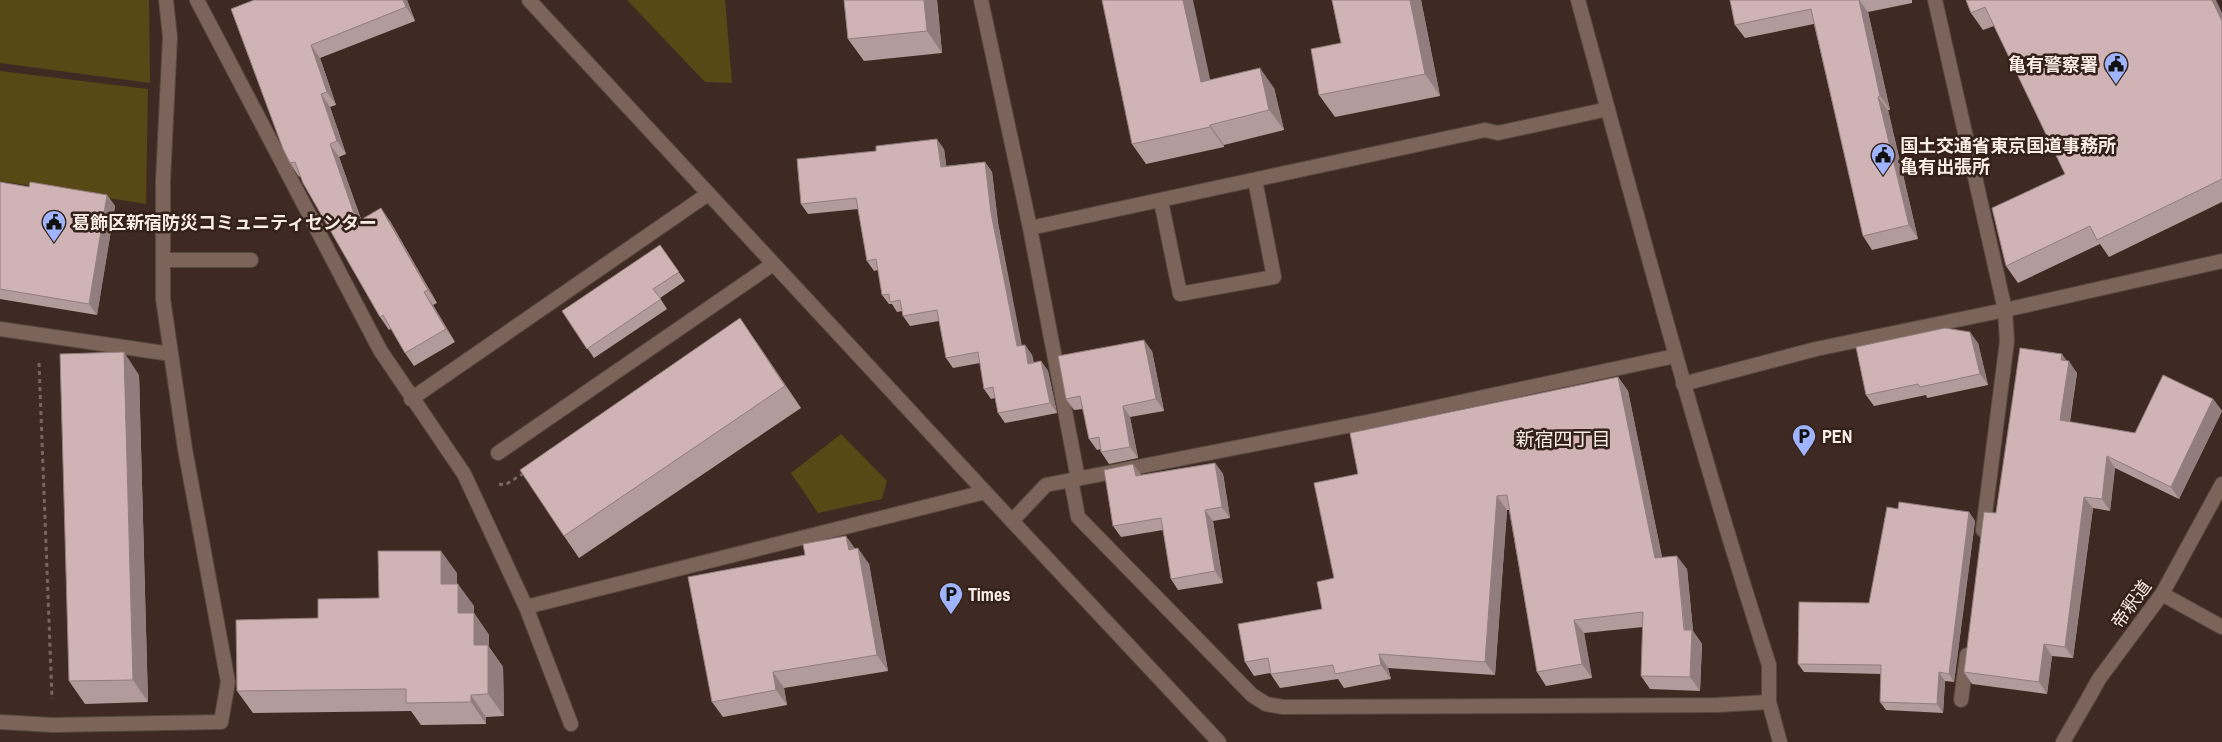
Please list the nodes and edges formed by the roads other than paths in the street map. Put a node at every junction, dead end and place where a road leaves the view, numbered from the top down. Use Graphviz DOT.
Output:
graph roads {
  1 [pos="166,0"];
  2 [pos="197,0"];
  3 [pos="529,0"];
  4 [pos="981,0"];
  5 [pos="1578,0"];
  6 [pos="1935,0"];
  7 [pos="1608,109"];
  8 [pos="1255,180"];
  9 [pos="708,194"];
  10 [pos="1161,201"];
  11 [pos="1030,228"];
  12 [pos="163,260"];
  13 [pos="251,260"];
  14 [pos="2222,261"];
  15 [pos="773,264"];
  16 [pos="2004,310"];
  17 [pos="0,329"];
  18 [pos="171,354"];
  19 [pos="1675,356"];
  20 [pos="1683,384"];
  21 [pos="411,399"];
  22 [pos="498,453"];
  23 [pos="1075,479"];
  24 [pos="2222,484"];
  25 [pos="985,492"];
  26 [pos="1012,521"];
  27 [pos="1981,545"];
  28 [pos="2162,594"];
  29 [pos="526,607"];
  30 [pos="2222,627"];
  31 [pos="1969,642"];
  32 [pos="1961,700"];
  33 [pos="1769,702"];
  34 [pos="0,722"];
  35 [pos="571,724"];
  36 [pos="1219,742"];
  37 [pos="1780,742"];
  38 [pos="2063,742"];
  1 -- 12 [label="street"];
  2 -- 21 [label="street"];
  3 -- 9 [label="street"];
  4 -- 11 [label="street"];
  5 -- 7 [label="street"];
  6 -- 16 [label="street"];
  7 -- 8 [label="street"];
  7 -- 19 [label="street"];
  8 -- 10 [label="street"];
  8 -- 10 [label="street"];
  9 -- 15 [label="street"];
  9 -- 21 [label="street"];
  10 -- 11 [label="street"];
  11 -- 23 [label="street"];
  12 -- 13 [label="street"];
  12 -- 18 [label="street"];
  14 -- 16 [label="street"];
  15 -- 22 [label="street"];
  15 -- 25 [label="street"];
  16 -- 20 [label="street"];
  16 -- 27 [label="street"];
  17 -- 18 [label="street"];
  18 -- 34 [label="street"];
  19 -- 20 [label="street"];
  19 -- 23 [label="street"];
  20 -- 33 [label="street"];
  21 -- 29 [label="street"];
  23 -- 26 [label="street"];
  23 -- 33 [label="street"];
  24 -- 28 [label="street, 帝釈道"];
  25 -- 26 [label="street"];
  25 -- 29 [label="street"];
  26 -- 36 [label="street"];
  28 -- 30 [label="street"];
  28 -- 38 [label="street, 帝釈道"];
  29 -- 35 [label="street"];
  31 -- 32 [label="street"];
  33 -- 37 [label="street"];
}
